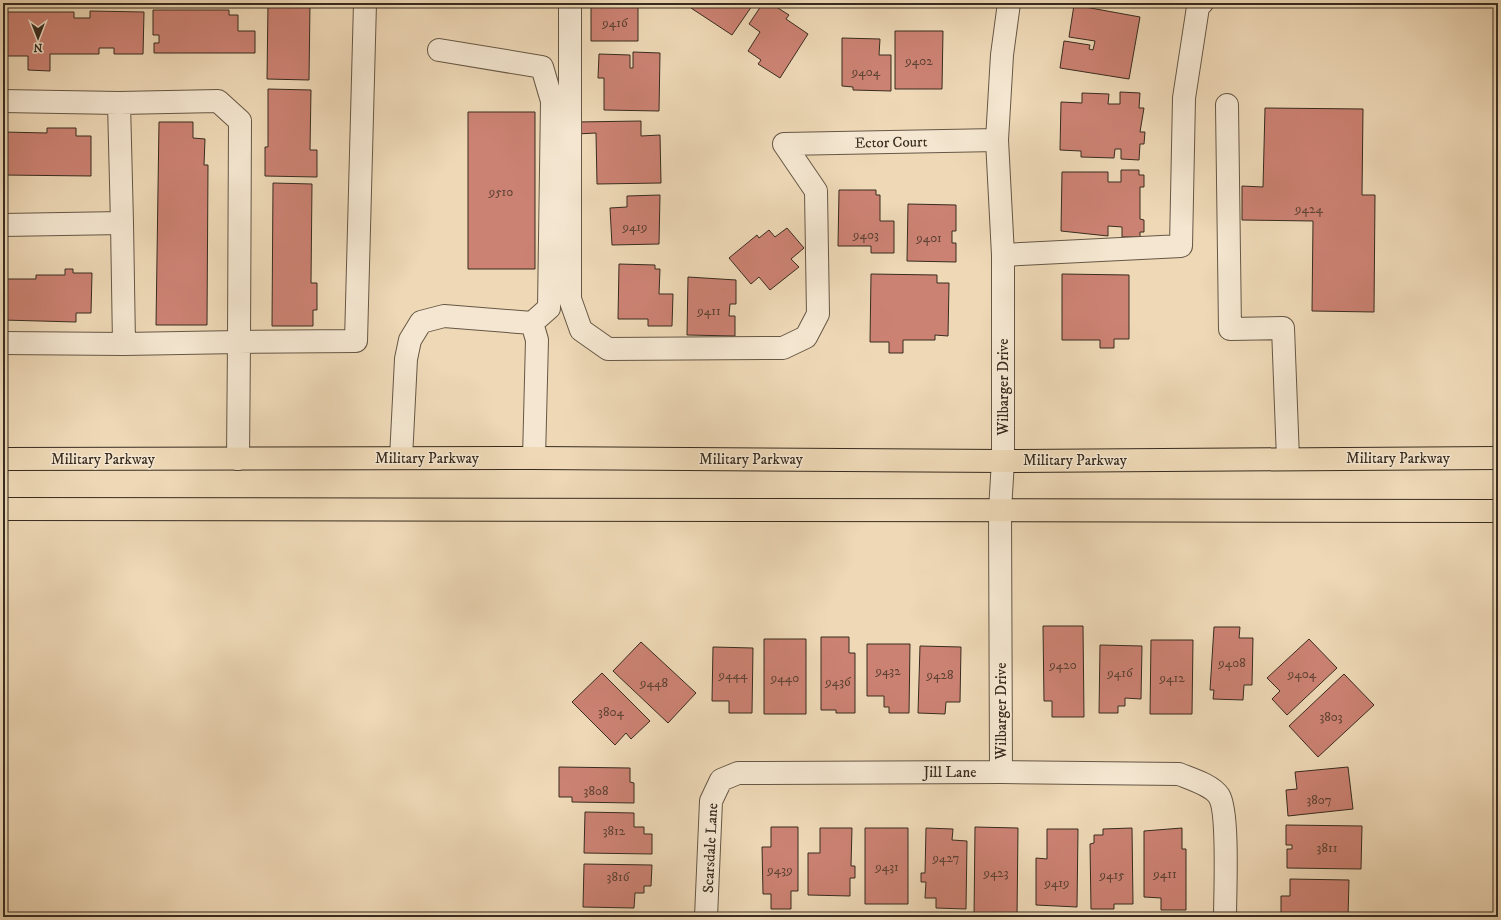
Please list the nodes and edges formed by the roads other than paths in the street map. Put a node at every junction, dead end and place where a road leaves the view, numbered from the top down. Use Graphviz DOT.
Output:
graph roads {
  1 [pos="365,3"];
  2 [pos="570,3"];
  3 [pos="1009,3"];
  4 [pos="1202,3"];
  5 [pos="439,50"];
  6 [pos="3,101"];
  7 [pos="119,103"];
  8 [pos="1227,105"];
  9 [pos="997,140"];
  10 [pos="122,224"];
  11 [pos="3,225"];
  12 [pos="1003,255"];
  13 [pos="532,323"];
  14 [pos="239,342"];
  15 [pos="3,343"];
  16 [pos="124,344"];
  17 [pos="401,458"];
  18 [pos="534,458"];
  19 [pos="1498,458"];
  20 [pos="3,459"];
  21 [pos="238,459"];
  22 [pos="1288,459"];
  23 [pos="1003,461"];
  24 [pos="3,509"];
  25 [pos="1000,510"];
  26 [pos="1498,511"];
  27 [pos="1001,772"];
  28 [pos="721,780"];
  29 [pos="706,917"];
  30 [pos="1225,917"];
  1 -- 14 [label="street"];
  2 -- 9 [label="street, Ector Court"];
  3 -- 9 [label="street, Wilbarger Drive"];
  4 -- 12 [label="street"];
  5 -- 13 [label="street"];
  6 -- 7 [label="street"];
  7 -- 10 [label="street"];
  7 -- 14 [label="street"];
  8 -- 22 [label="street"];
  9 -- 12 [label="street, Wilbarger Drive"];
  10 -- 11 [label="street"];
  10 -- 16 [label="street"];
  12 -- 23 [label="street, Wilbarger Drive"];
  13 -- 17 [label="street"];
  13 -- 18 [label="street"];
  14 -- 16 [label="street"];
  14 -- 21 [label="street"];
  15 -- 16 [label="street"];
  17 -- 18 [label="main road, Military Parkway"];
  17 -- 21 [label="main road, Military Parkway"];
  18 -- 23 [label="main road, Military Parkway"];
  19 -- 22 [label="main road, Military Parkway"];
  20 -- 21 [label="main road, Military Parkway"];
  22 -- 23 [label="main road, Military Parkway"];
  23 -- 25 [label="street, Wilbarger Drive"];
  24 -- 25 [label="main road"];
  25 -- 26 [label="main road"];
  25 -- 27 [label="street, Wilbarger Drive"];
  27 -- 28 [label="street, Jill Lane"];
  27 -- 30 [label="street, Jill Lane"];
  28 -- 29 [label="street, Scarsdale Lane"];
}
